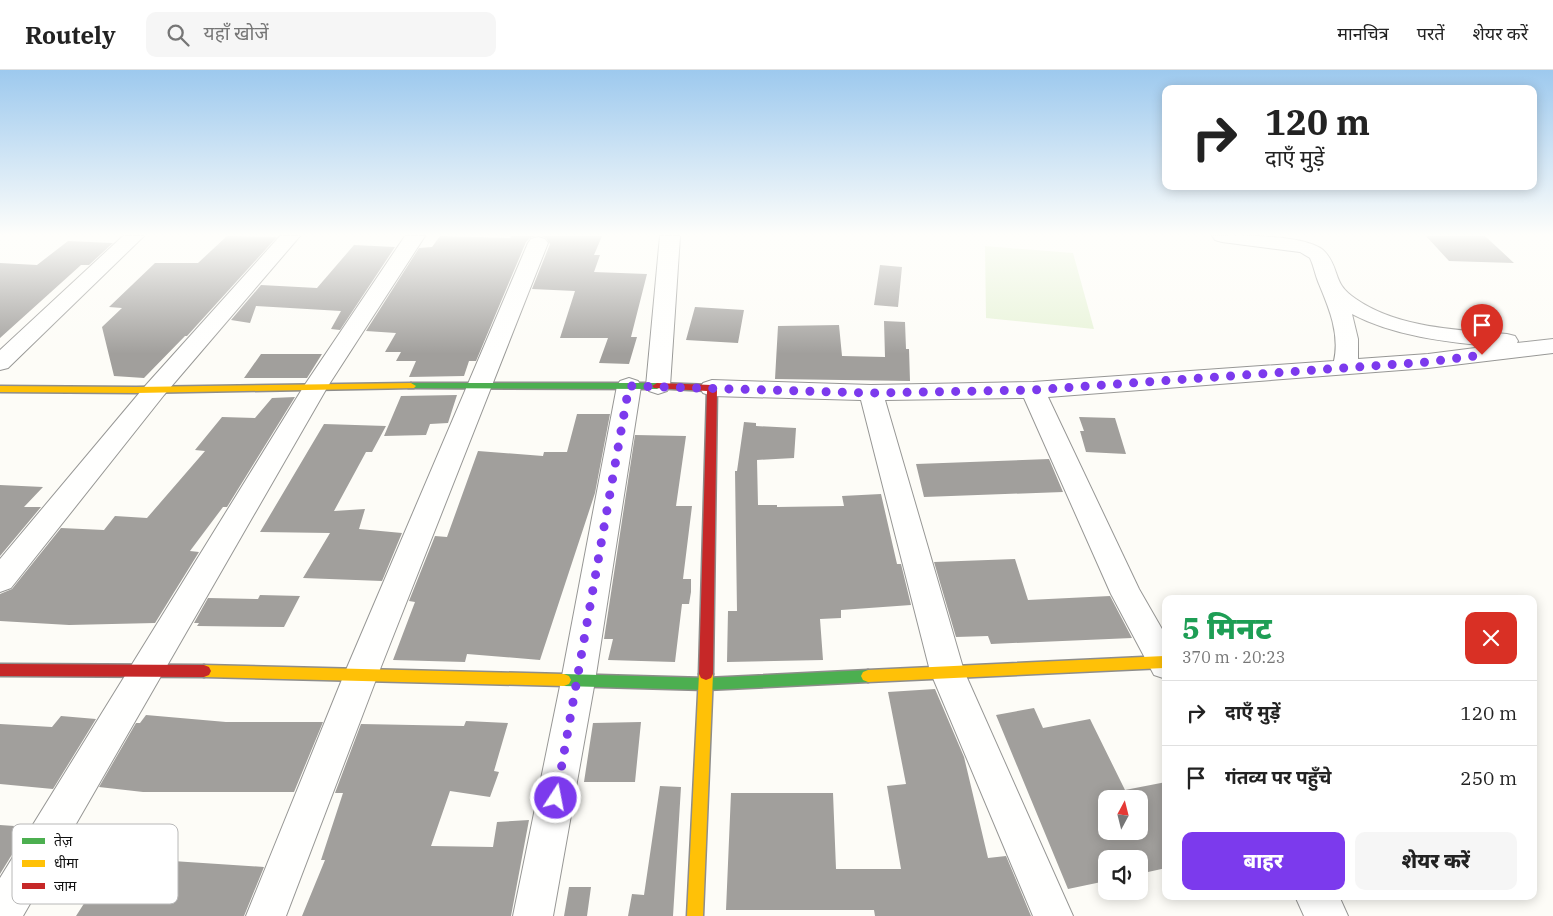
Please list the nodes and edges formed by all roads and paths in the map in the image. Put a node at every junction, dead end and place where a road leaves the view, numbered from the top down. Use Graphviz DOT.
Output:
graph roads {
  1 [pos="92,275"];
  2 [pos="255,275"];
  3 [pos="389,275"];
  4 [pos="524,275"];
  5 [pos="663,275"];
  6 [pos="1325,275"];
  7 [pos="1334,293"];
  8 [pos="1553,346"];
  9 [pos="0,363"];
  10 [pos="1344,368"];
  11 [pos="479,384"];
  12 [pos="316,386"];
  13 [pos="644,386"];
  14 [pos="712,388"];
  15 [pos="0,390"];
  16 [pos="155,390"];
  17 [pos="1033,390"];
  18 [pos="871,393"];
  19 [pos="0,580"];
  20 [pos="1162,658"];
  21 [pos="1162,663"];
  22 [pos="0,670"];
  23 [pos="145,670"];
  24 [pos="946,672"];
  25 [pos="360,676"];
  26 [pos="578,681"];
  27 [pos="706,684"];
  28 [pos="54,824"];
  29 [pos="12,896"];
  30 [pos="1318,900"];
  31 [pos="0,916"];
  32 [pos="266,916"];
  33 [pos="534,916"];
  34 [pos="696,916"];
  35 [pos="1053,916"];
  36 [pos="1328,916"];
  1 -- 9 [label="street"];
  2 -- 16 [label="street"];
  3 -- 12 [label="street"];
  4 -- 11 [label="street"];
  5 -- 13 [label="street"];
  6 -- 7 [label="street"];
  7 -- 8 [label="street"];
  7 -- 10 [label="street"];
  8 -- 10 [label="street"];
  10 -- 17 [label="street"];
  11 -- 12 [label="street"];
  11 -- 13 [label="street"];
  11 -- 25 [label="street"];
  12 -- 16 [label="street"];
  12 -- 23 [label="street"];
  13 -- 14 [label="street"];
  13 -- 26 [label="street"];
  14 -- 18 [label="street"];
  14 -- 27 [label="street"];
  15 -- 16 [label="street"];
  16 -- 19 [label="street"];
  17 -- 18 [label="street"];
  17 -- 20 [label="street"];
  18 -- 24 [label="street"];
  21 -- 24 [label="street"];
  22 -- 23 [label="street"];
  23 -- 25 [label="street"];
  23 -- 28 [label="street"];
  24 -- 27 [label="street"];
  24 -- 35 [label="street"];
  25 -- 26 [label="street"];
  25 -- 32 [label="street"];
  26 -- 27 [label="street"];
  26 -- 33 [label="street"];
  27 -- 34 [label="street"];
  29 -- 31 [label="street"];
  30 -- 36 [label="street"];
}
